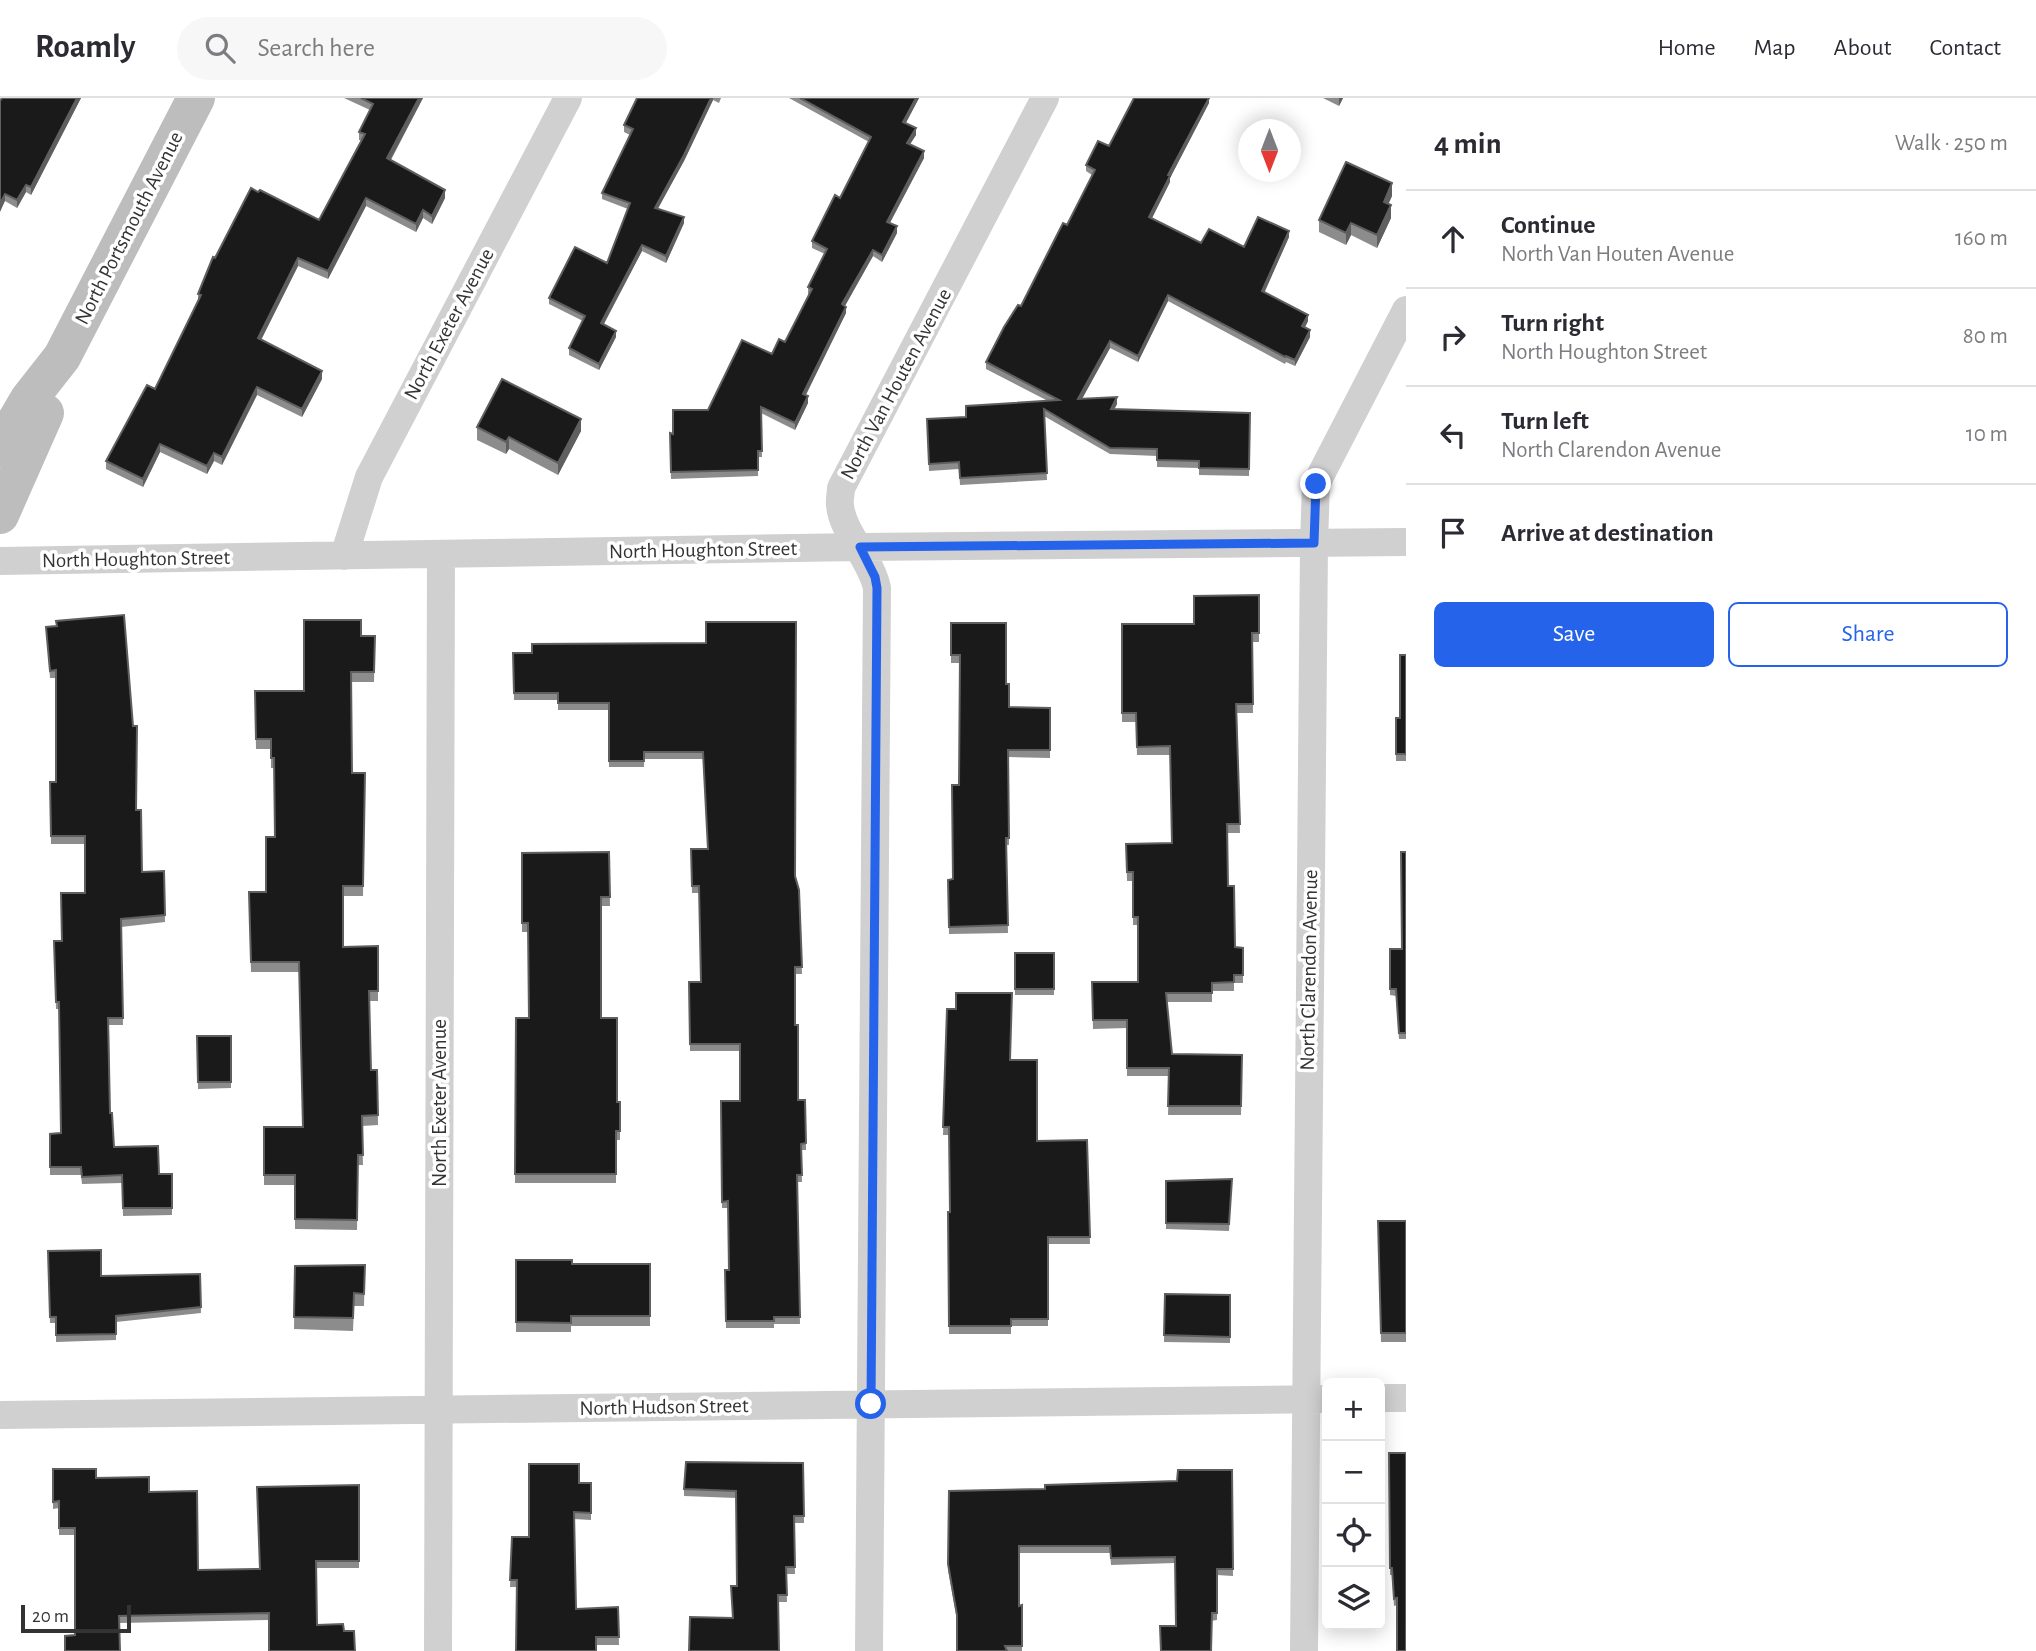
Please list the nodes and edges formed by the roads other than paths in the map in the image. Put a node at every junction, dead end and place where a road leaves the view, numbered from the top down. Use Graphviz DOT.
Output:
graph roads {
  1 [pos="196,98"];
  2 [pos="568,98"];
  3 [pos="1045,98"];
  4 [pos="1406,310"];
  5 [pos="62,357"];
  6 [pos="0,448"];
  7 [pos="0,515"];
  8 [pos="1406,542"];
  9 [pos="1314,543"];
  10 [pos="860,547"];
  11 [pos="441,555"];
  12 [pos="344,556"];
  13 [pos="0,561"];
  14 [pos="1385,1398"];
  15 [pos="1406,1398"];
  16 [pos="1316,1399"];
  17 [pos="871,1404"];
  18 [pos="438,1410"];
  19 [pos="0,1415"];
  20 [pos="438,1651"];
  21 [pos="869,1651"];
  22 [pos="1304,1651"];
  1 -- 5 [label="street, North Portsmouth Avenue"];
  2 -- 12 [label="street, North Exeter Avenue"];
  3 -- 10 [label="street, North Van Houten Avenue"];
  4 -- 9 [label="street, North Clarendon Avenue"];
  5 -- 6 [label="street, North Portsmouth Avenue"];
  5 -- 7 [label="street, North Portsmouth Avenue"];
  8 -- 9 [label="street, North Houghton Street"];
  9 -- 10 [label="street, North Houghton Street"];
  9 -- 16 [label="street, North Clarendon Avenue"];
  10 -- 11 [label="street, North Houghton Street"];
  10 -- 17 [label="street, North Van Houten Avenue"];
  11 -- 12 [label="street, North Houghton Street"];
  11 -- 18 [label="street, North Exeter Avenue"];
  12 -- 13 [label="street, North Houghton Street"];
  14 -- 15 [label="street"];
  16 -- 17 [label="street, North Hudson Street"];
  16 -- 22 [label="street, North Clarendon Avenue"];
  17 -- 18 [label="street, North Hudson Street"];
  17 -- 21 [label="street, North Van Houten Avenue"];
  18 -- 19 [label="street, North Hudson Street"];
  18 -- 20 [label="street, North Exeter Avenue"];
}
